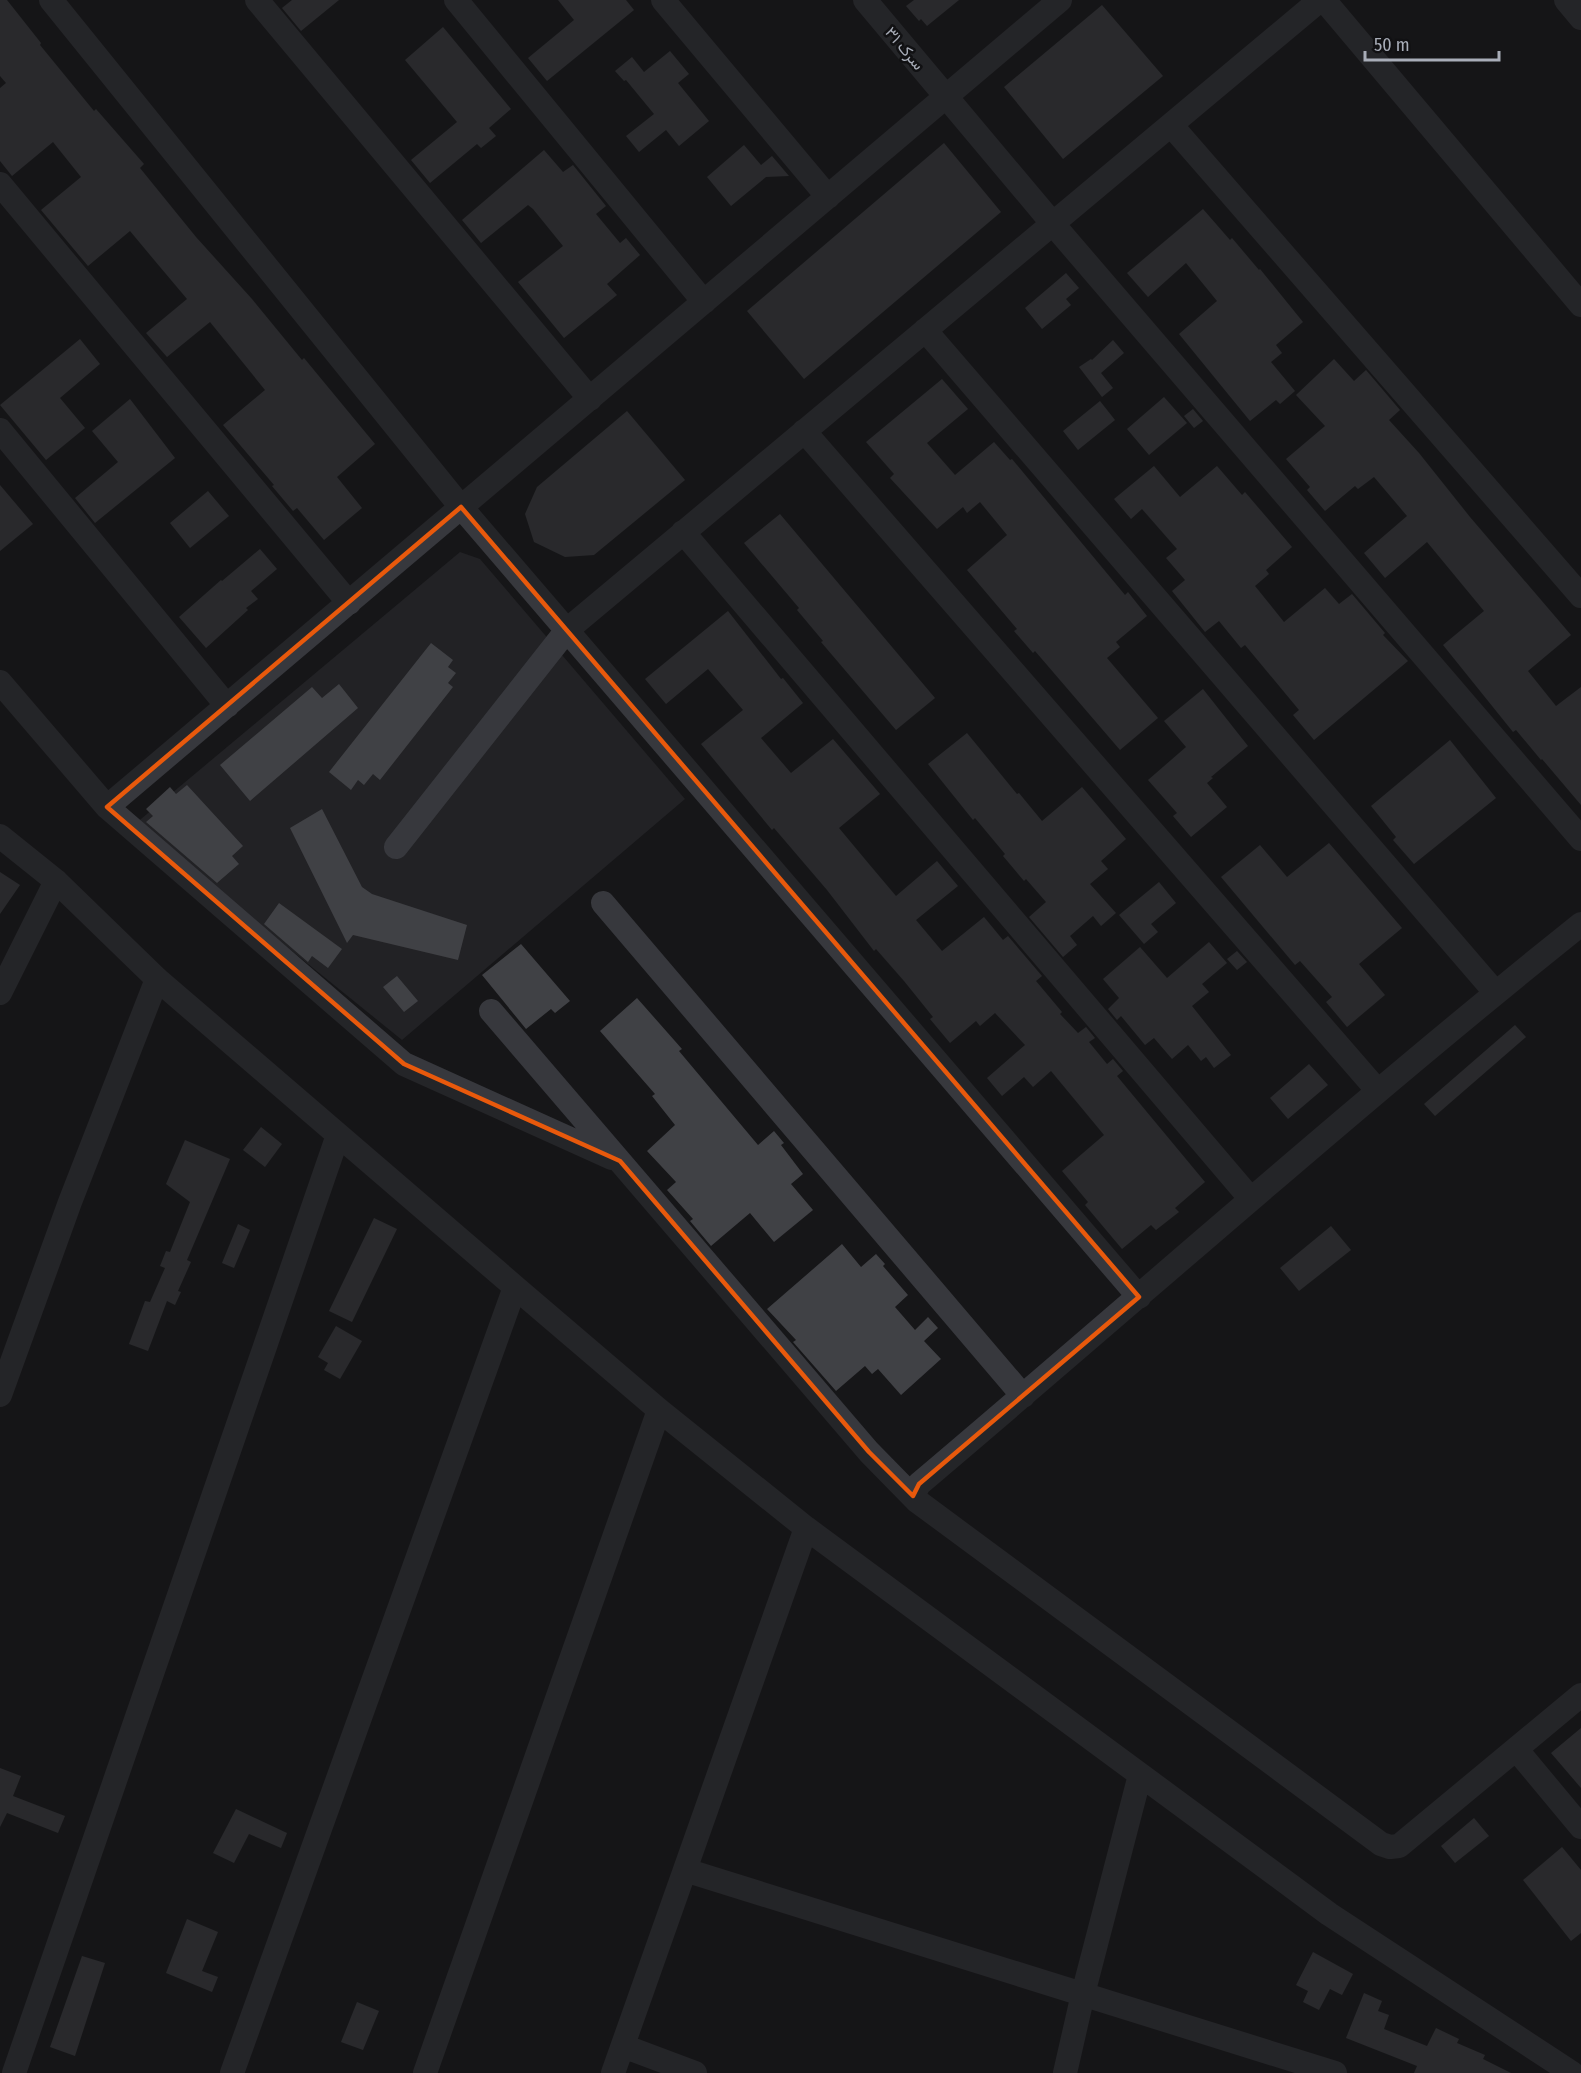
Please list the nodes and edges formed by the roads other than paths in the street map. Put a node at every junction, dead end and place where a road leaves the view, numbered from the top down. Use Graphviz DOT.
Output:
graph roads {
  1 [pos="51,0"];
  2 [pos="257,0"];
  3 [pos="456,0"];
  4 [pos="663,0"];
  5 [pos="864,0"];
  6 [pos="1060,0"];
  7 [pos="1322,0"];
  8 [pos="1566,0"];
  9 [pos="1581,18"];
  10 [pos="946,97"];
  11 [pos="1171,125"];
  12 [pos="0,184"];
  13 [pos="828,197"];
  14 [pos="1053,224"];
  15 [pos="704,302"];
  16 [pos="1581,305"];
  17 [pos="926,330"];
  18 [pos="590,399"];
  19 [pos="0,430"];
  20 [pos="804,431"];
  21 [pos="461,507"];
  22 [pos="683,532"];
  23 [pos="1581,596"];
  24 [pos="349,603"];
  25 [pos="567,630"];
  26 [pos="0,682"];
  27 [pos="227,706"];
  28 [pos="107,807"];
  29 [pos="0,836"];
  30 [pos="1581,839"];
  31 [pos="396,847"];
  32 [pos="56,881"];
  33 [pos="603,903"];
  34 [pos="1581,924"];
  35 [pos="157,979"];
  36 [pos="1495,992"];
  37 [pos="0,993"];
  38 [pos="491,1011"];
  39 [pos="1378,1091"];
  40 [pos="338,1135"];
  41 [pos="620,1161"];
  42 [pos="1250,1198"];
  43 [pos="515,1287"];
  44 [pos="1139,1297"];
  45 [pos="0,1395"];
  46 [pos="1023,1396"];
  47 [pos="659,1410"];
  48 [pos="913,1496"];
  49 [pos="806,1528"];
  50 [pos="1581,1695"];
  51 [pos="1516,1749"];
  52 [pos="1140,1775"];
  53 [pos="1581,1827"];
  54 [pos="685,1870"];
  55 [pos="1083,1994"];
  56 [pos="623,2046"];
  57 [pos="14,2073"];
  58 [pos="232,2073"];
  59 [pos="425,2073"];
  60 [pos="613,2073"];
  61 [pos="695,2073"];
  62 [pos="1065,2073"];
  63 [pos="1335,2073"];
  64 [pos="1572,2073"];
  1 -- 21 [label="street"];
  2 -- 18 [label="street"];
  3 -- 15 [label="street"];
  4 -- 13 [label="street"];
  5 -- 10 [label="street, سرک ۳۱"];
  6 -- 10 [label="street"];
  7 -- 11 [label="street"];
  7 -- 16 [label="street"];
  8 -- 9 [label="street"];
  10 -- 13 [label="street"];
  10 -- 14 [label="street, سرک ۳۱"];
  11 -- 14 [label="street"];
  11 -- 23 [label="street"];
  12 -- 24 [label="street"];
  13 -- 15 [label="street"];
  14 -- 17 [label="street"];
  14 -- 30 [label="street, سرک ۳۱"];
  15 -- 18 [label="street"];
  17 -- 20 [label="street"];
  17 -- 36 [label="street"];
  18 -- 21 [label="street"];
  19 -- 27 [label="street"];
  20 -- 22 [label="street"];
  20 -- 39 [label="street"];
  21 -- 24 [label="street"];
  21 -- 25 [label="street"];
  22 -- 25 [label="street"];
  22 -- 42 [label="street"];
  24 -- 27 [label="street"];
  25 -- 31 [label="street"];
  25 -- 44 [label="street"];
  26 -- 28 [label="street"];
  27 -- 28 [label="street"];
  28 -- 41 [label="street"];
  29 -- 32 [label="street"];
  32 -- 35 [label="street"];
  32 -- 37 [label="street"];
  33 -- 46 [label="street"];
  34 -- 36 [label="street"];
  35 -- 40 [label="street"];
  35 -- 45 [label="street"];
  36 -- 39 [label="street"];
  38 -- 41 [label="street"];
  39 -- 42 [label="street"];
  40 -- 43 [label="street"];
  40 -- 57 [label="street"];
  41 -- 48 [label="street"];
  42 -- 44 [label="street"];
  43 -- 47 [label="street"];
  43 -- 58 [label="street"];
  44 -- 46 [label="street"];
  46 -- 48 [label="street"];
  47 -- 49 [label="street"];
  47 -- 59 [label="street"];
  48 -- 51 [label="street"];
  49 -- 52 [label="street"];
  49 -- 54 [label="street"];
  50 -- 51 [label="street"];
  51 -- 53 [label="street"];
  52 -- 55 [label="street"];
  52 -- 64 [label="street"];
  54 -- 55 [label="street"];
  54 -- 56 [label="street"];
  55 -- 62 [label="street"];
  55 -- 63 [label="street"];
  56 -- 60 [label="street"];
  56 -- 61 [label="street"];
}
